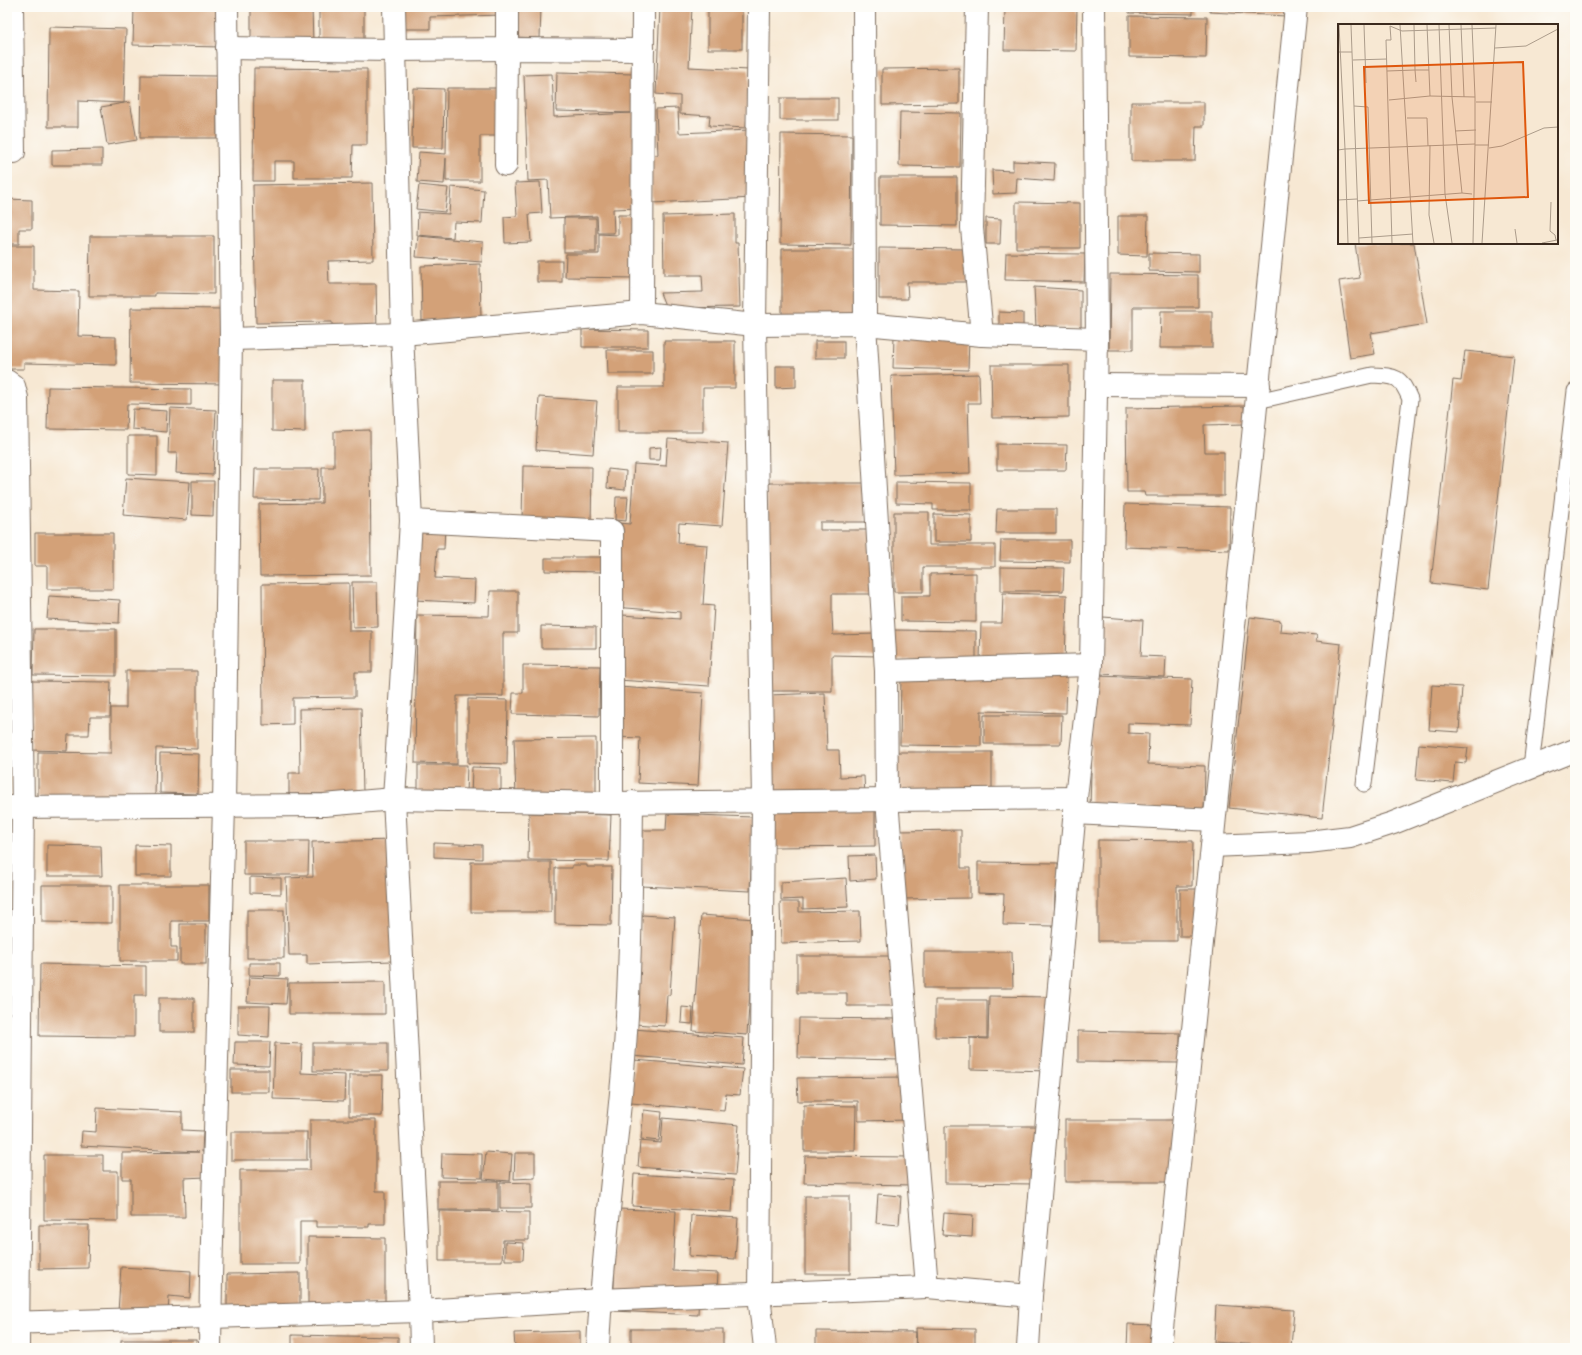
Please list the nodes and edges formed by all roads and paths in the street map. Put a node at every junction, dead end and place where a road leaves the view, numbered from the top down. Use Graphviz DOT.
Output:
graph roads {
  1 [pos="12,7"];
  2 [pos="227,7"];
  3 [pos="394,7"];
  4 [pos="507,7"];
  5 [pos="643,7"];
  6 [pos="759,7"];
  7 [pos="864,7"];
  8 [pos="977,7"];
  9 [pos="1094,7"];
  10 [pos="1296,7"];
  11 [pos="227,48"];
  12 [pos="507,49"];
  13 [pos="394,50"];
  14 [pos="643,50"];
  15 [pos="14,152"];
  16 [pos="506,164"];
  17 [pos="642,313"];
  18 [pos="866,324"];
  19 [pos="755,325"];
  20 [pos="402,334"];
  21 [pos="982,334"];
  22 [pos="1098,338"];
  23 [pos="231,339"];
  24 [pos="7,381"];
  25 [pos="1097,385"];
  26 [pos="1575,391"];
  27 [pos="1258,394"];
  28 [pos="411,522"];
  29 [pos="1091,665"];
  30 [pos="886,670"];
  31 [pos="1575,750"];
  32 [pos="1531,767"];
  33 [pos="1364,784"];
  34 [pos="394,799"];
  35 [pos="887,800"];
  36 [pos="763,801"];
  37 [pos="622,802"];
  38 [pos="224,806"];
  39 [pos="1075,806"];
  40 [pos="15,807"];
  41 [pos="1214,820"];
  42 [pos="1212,846"];
  43 [pos="928,1287"];
  44 [pos="759,1295"];
  45 [pos="1031,1296"];
  46 [pos="600,1300"];
  47 [pos="420,1311"];
  48 [pos="210,1317"];
  49 [pos="12,1322"];
  50 [pos="18,1348"];
  51 [pos="210,1348"];
  52 [pos="421,1348"];
  53 [pos="598,1348"];
  54 [pos="765,1348"];
  55 [pos="1028,1348"];
  56 [pos="1160,1348"];
  1 -- 15 [label="street"];
  2 -- 11 [label="street"];
  3 -- 13 [label="street"];
  4 -- 12 [label="street"];
  5 -- 14 [label="street"];
  6 -- 19 [label="street"];
  7 -- 18 [label="street"];
  8 -- 21 [label="street"];
  9 -- 22 [label="street"];
  10 -- 27 [label="street"];
  11 -- 13 [label="street"];
  11 -- 23 [label="street"];
  12 -- 13 [label="street"];
  12 -- 14 [label="street"];
  12 -- 16 [label="street"];
  13 -- 20 [label="street"];
  14 -- 17 [label="street"];
  17 -- 19 [label="street"];
  17 -- 20 [label="street"];
  18 -- 19 [label="street"];
  18 -- 21 [label="street"];
  18 -- 30 [label="street"];
  19 -- 36 [label="street"];
  20 -- 23 [label="street"];
  20 -- 28 [label="street"];
  21 -- 22 [label="street"];
  22 -- 25 [label="street"];
  23 -- 38 [label="street"];
  24 -- 40 [label="street"];
  25 -- 27 [label="street"];
  25 -- 29 [label="street"];
  26 -- 32 [label="lane"];
  27 -- 33 [label="lane"];
  27 -- 41 [label="street"];
  28 -- 34 [label="street"];
  28 -- 37 [label="street"];
  29 -- 30 [label="street"];
  29 -- 39 [label="street"];
  30 -- 35 [label="street"];
  31 -- 32 [label="street"];
  32 -- 42 [label="street"];
  34 -- 37 [label="street"];
  34 -- 38 [label="street"];
  34 -- 47 [label="street"];
  35 -- 36 [label="street"];
  35 -- 39 [label="street"];
  35 -- 43 [label="street"];
  36 -- 37 [label="street"];
  36 -- 44 [label="street"];
  37 -- 46 [label="street"];
  38 -- 40 [label="street"];
  38 -- 48 [label="street"];
  39 -- 41 [label="street"];
  39 -- 45 [label="street"];
  40 -- 49 [label="street"];
  41 -- 42 [label="street"];
  42 -- 56 [label="street"];
  43 -- 44 [label="street"];
  43 -- 45 [label="street"];
  44 -- 46 [label="street"];
  44 -- 54 [label="street"];
  45 -- 55 [label="street"];
  46 -- 47 [label="street"];
  46 -- 53 [label="street"];
  47 -- 48 [label="street"];
  47 -- 52 [label="street"];
  48 -- 49 [label="street"];
  48 -- 51 [label="street"];
  49 -- 50 [label="street"];
}
